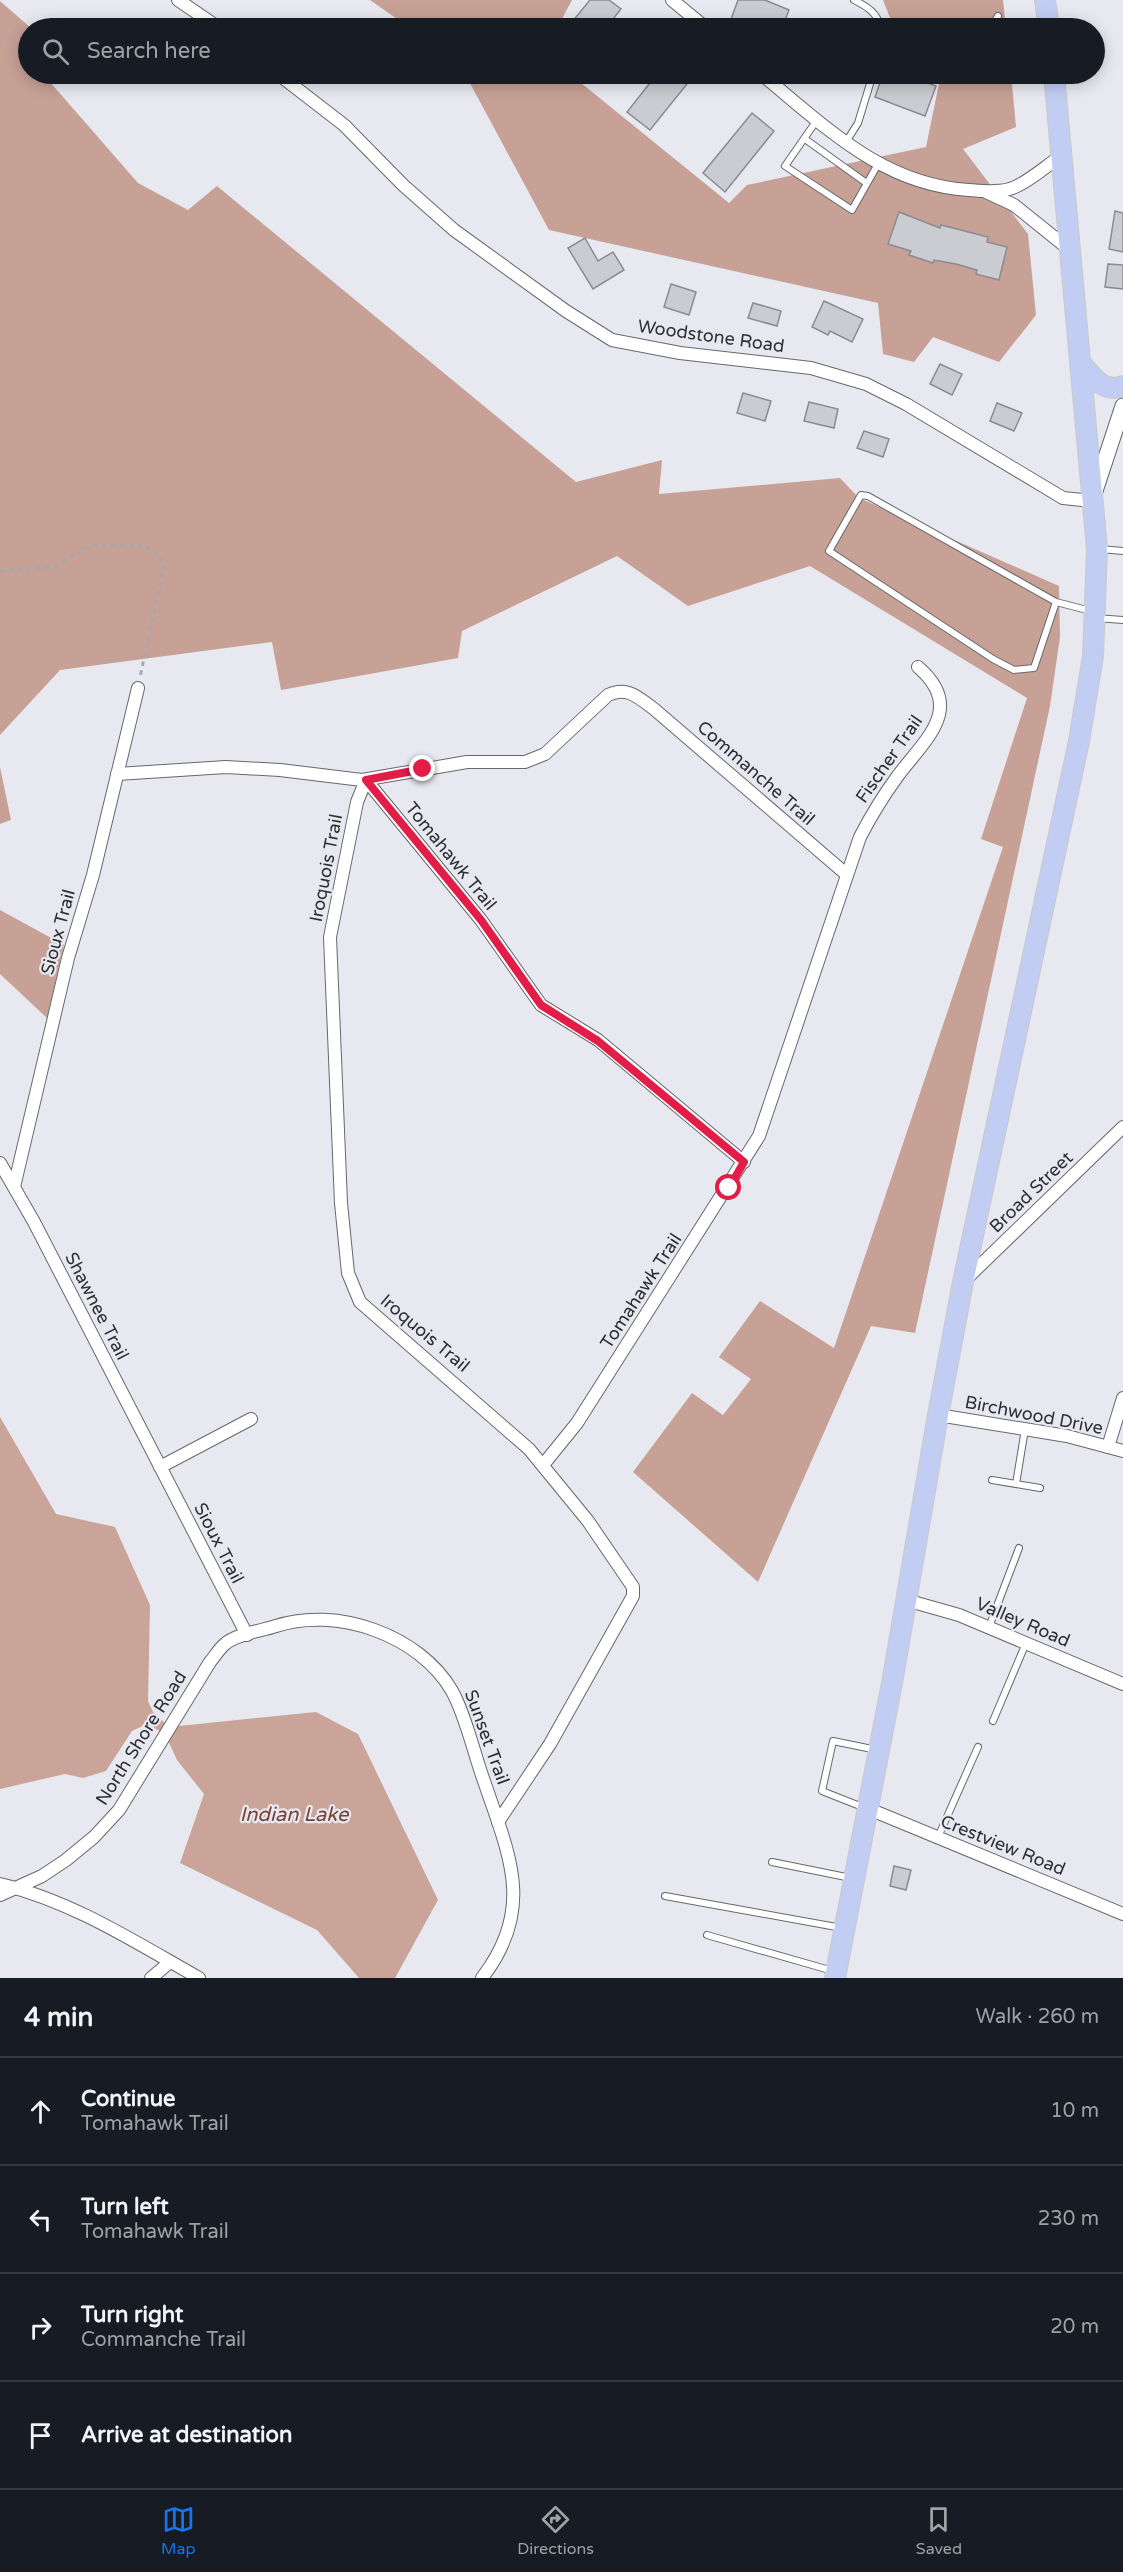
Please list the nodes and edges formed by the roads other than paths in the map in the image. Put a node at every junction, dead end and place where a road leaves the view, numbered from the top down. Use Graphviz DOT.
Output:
graph roads {
  1 [pos="178,0"];
  2 [pos="672,0"];
  3 [pos="854,0"];
  4 [pos="1045,0"];
  5 [pos="204,18"];
  6 [pos="694,18"];
  7 [pos="875,18"];
  8 [pos="1048,18"];
  9 [pos="291,84"];
  10 [pos="773,84"];
  11 [pos="870,84"];
  12 [pos="1055,84"];
  13 [pos="818,120"];
  14 [pos="805,140"];
  15 [pos="846,143"];
  16 [pos="1061,156"];
  17 [pos="878,164"];
  18 [pos="865,182"];
  19 [pos="985,191"];
  20 [pos="1071,251"];
  21 [pos="1080,362"];
  22 [pos="1123,386"];
  23 [pos="1123,406"];
  24 [pos="1092,501"];
  25 [pos="1097,549"];
  26 [pos="1123,551"];
  27 [pos="1056,602"];
  28 [pos="1096,615"];
  29 [pos="1123,620"];
  30 [pos="918,667"];
  31 [pos="138,688"];
  32 [pos="117,774"];
  33 [pos="366,780"];
  34 [pos="846,874"];
  35 [pos="1123,1127"];
  36 [pos="744,1162"];
  37 [pos="0,1163"];
  38 [pos="14,1187"];
  39 [pos="963,1282"];
  40 [pos="1123,1398"];
  41 [pos="938,1415"];
  42 [pos="251,1419"];
  43 [pos="1025,1430"];
  44 [pos="1108,1447"];
  45 [pos="1123,1451"];
  46 [pos="543,1465"];
  47 [pos="160,1467"];
  48 [pos="992,1480"];
  49 [pos="1016,1484"];
  50 [pos="1040,1488"];
  51 [pos="1019,1548"];
  52 [pos="906,1600"];
  53 [pos="989,1628"];
  54 [pos="247,1635"];
  55 [pos="1026,1643"];
  56 [pos="1123,1684"];
  57 [pos="993,1721"];
  58 [pos="978,1747"];
  59 [pos="880,1750"];
  60 [pos="869,1809"];
  61 [pos="498,1821"];
  62 [pos="938,1838"];
  63 [pos="772,1862"];
  64 [pos="855,1879"];
  65 [pos="0,1884"];
  66 [pos="17,1888"];
  67 [pos="0,1895"];
  68 [pos="666,1896"];
  69 [pos="1123,1914"];
  70 [pos="845,1928"];
  71 [pos="707,1935"];
  72 [pos="170,1962"];
  73 [pos="836,1975"];
  74 [pos="151,1978"];
  75 [pos="198,1978"];
  76 [pos="482,1978"];
  1 -- 5 [label="street"];
  2 -- 6 [label="street"];
  3 -- 7 [label="lane"];
  4 -- 8 [label="main road"];
  9 -- 24 [label="street, Woodstone Road"];
  10 -- 13 [label="street"];
  11 -- 15 [label="lane"];
  12 -- 16 [label="main road"];
  13 -- 14 [label="lane"];
  13 -- 15 [label="street"];
  14 -- 18 [label="lane"];
  14 -- 18 [label="lane"];
  15 -- 17 [label="street"];
  16 -- 19 [label="street"];
  16 -- 20 [label="main road"];
  17 -- 18 [label="lane"];
  17 -- 19 [label="street"];
  19 -- 20 [label="street"];
  20 -- 21 [label="main road"];
  21 -- 22 [label="main road"];
  21 -- 24 [label="main road"];
  23 -- 24 [label="street"];
  24 -- 25 [label="main road"];
  25 -- 26 [label="lane"];
  25 -- 28 [label="main road"];
  27 -- 27 [label="lane"];
  27 -- 28 [label="lane"];
  28 -- 29 [label="lane"];
  28 -- 39 [label="main road"];
  30 -- 34 [label="street, Fischer Trail"];
  31 -- 32 [label="street, Sioux Trail"];
  32 -- 33 [label="street"];
  32 -- 38 [label="street, Sioux Trail"];
  33 -- 34 [label="street, Commanche Trail"];
  33 -- 36 [label="street, Tomahawk Trail"];
  33 -- 46 [label="street, Iroquois Trail"];
  34 -- 36 [label="street"];
  35 -- 39 [label="street, Broad Street"];
  36 -- 46 [label="street, Tomahawk Trail"];
  37 -- 38 [label="street, Shawnee Trail"];
  38 -- 47 [label="street, Shawnee Trail"];
  39 -- 41 [label="main road"];
  40 -- 44 [label="street"];
  41 -- 43 [label="street, Birchwood Drive"];
  41 -- 52 [label="main road"];
  42 -- 47 [label="street"];
  43 -- 44 [label="street, Birchwood Drive"];
  43 -- 49 [label="lane"];
  44 -- 45 [label="street, Birchwood Drive"];
  46 -- 61 [label="street, Iroquois Trail"];
  47 -- 54 [label="street, Sioux Trail"];
  48 -- 49 [label="lane"];
  49 -- 50 [label="lane"];
  51 -- 53 [label="lane"];
  52 -- 53 [label="street, Valley Road"];
  52 -- 59 [label="main road"];
  53 -- 55 [label="street, Valley Road"];
  54 -- 61 [label="street, Sunset Trail"];
  54 -- 66 [label="street, North Shore Road"];
  55 -- 56 [label="street, Valley Road"];
  55 -- 57 [label="lane"];
  58 -- 62 [label="lane"];
  59 -- 60 [label="main road"];
  59 -- 60 [label="lane"];
  60 -- 62 [label="street, Crestview Road"];
  60 -- 64 [label="main road"];
  61 -- 76 [label="street, Sunset Trail"];
  62 -- 69 [label="street, Crestview Road"];
  63 -- 64 [label="lane"];
  64 -- 70 [label="main road"];
  65 -- 66 [label="street"];
  66 -- 67 [label="street, North Shore Road"];
  66 -- 72 [label="street"];
  68 -- 70 [label="lane"];
  70 -- 73 [label="main road"];
  71 -- 73 [label="lane"];
  72 -- 74 [label="street"];
  72 -- 75 [label="street"];
}
